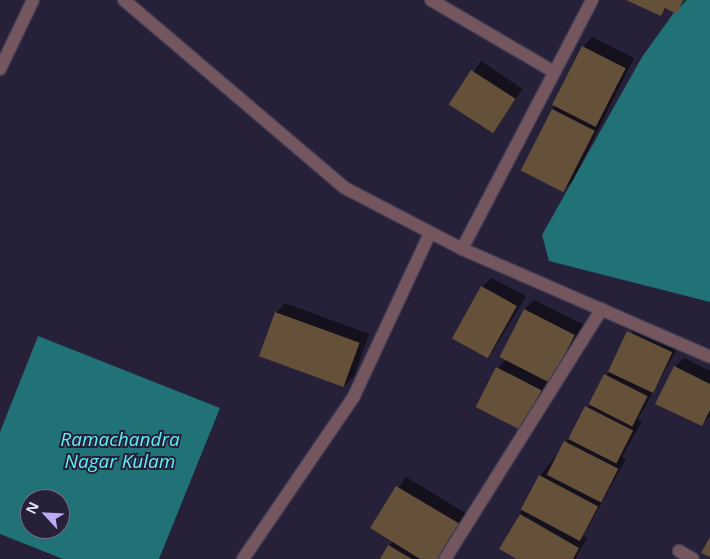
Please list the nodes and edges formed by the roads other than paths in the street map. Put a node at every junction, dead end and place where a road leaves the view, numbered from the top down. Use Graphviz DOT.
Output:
graph roads {
  1 [pos="33,0"];
  2 [pos="124,0"];
  3 [pos="431,0"];
  4 [pos="592,0"];
  5 [pos="0,69"];
  6 [pos="554,72"];
  7 [pos="430,233"];
  8 [pos="462,249"];
  9 [pos="602,309"];
  10 [pos="710,358"];
  11 [pos="679,551"];
  12 [pos="243,559"];
  13 [pos="445,559"];
  14 [pos="694,559"];
  1 -- 5 [label="street"];
  2 -- 7 [label="street"];
  3 -- 6 [label="street"];
  4 -- 6 [label="street"];
  6 -- 8 [label="street"];
  7 -- 8 [label="street"];
  7 -- 12 [label="street"];
  8 -- 9 [label="street"];
  9 -- 10 [label="street"];
  9 -- 13 [label="street"];
  11 -- 14 [label="street"];
}
